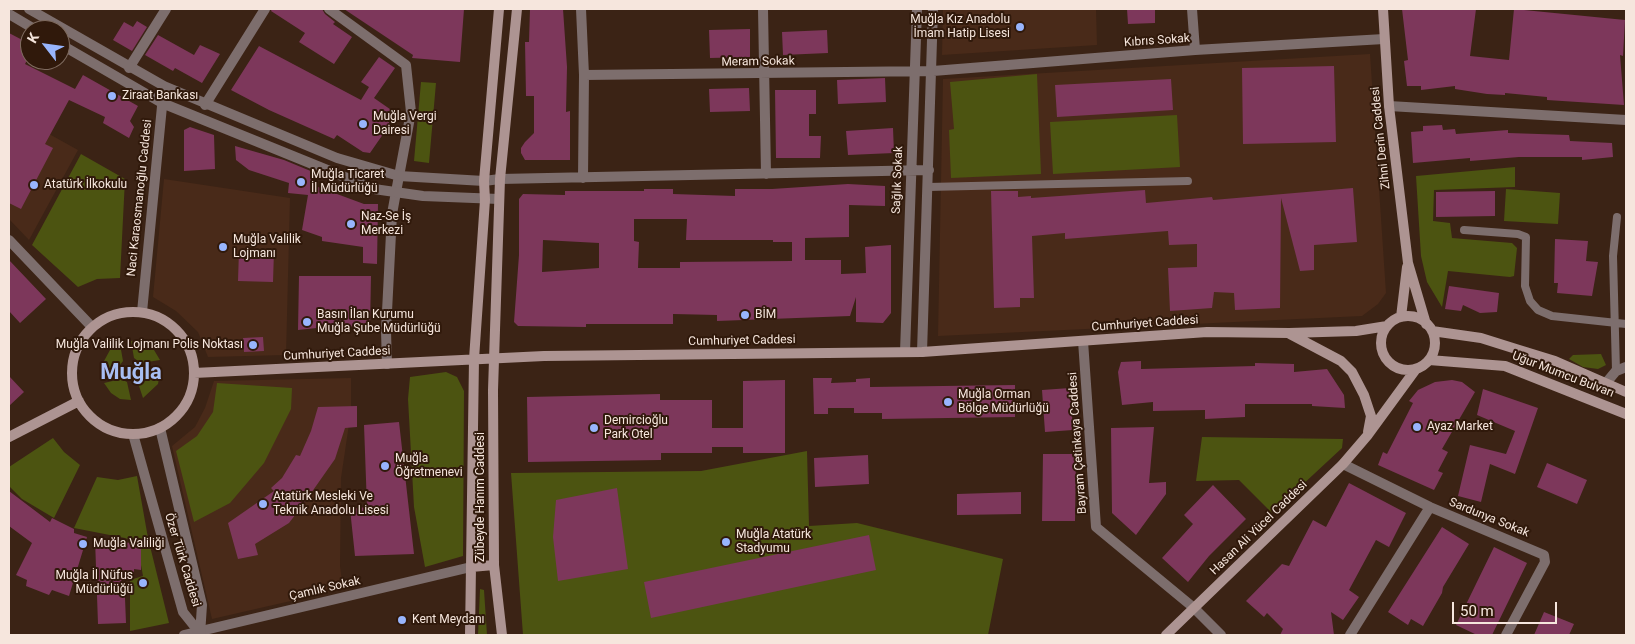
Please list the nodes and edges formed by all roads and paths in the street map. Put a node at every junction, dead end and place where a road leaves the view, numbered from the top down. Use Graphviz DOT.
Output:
graph roads {
  1 [pos="29,9"];
  2 [pos="166,9"];
  3 [pos="265,9"];
  4 [pos="329,9"];
  5 [pos="499,9"];
  6 [pos="517,9"];
  7 [pos="581,9"];
  8 [pos="763,9"];
  9 [pos="917,9"];
  10 [pos="933,9"];
  11 [pos="1192,9"];
  12 [pos="1384,9"];
  13 [pos="9,14"];
  14 [pos="20,21"];
  15 [pos="1384,39"];
  16 [pos="70,50"];
  17 [pos="1195,50"];
  18 [pos="129,68"];
  19 [pos="915,71"];
  20 [pos="932,71"];
  21 [pos="765,74"];
  22 [pos="584,75"];
  23 [pos="164,86"];
  24 [pos="162,103"];
  25 [pos="205,105"];
  26 [pos="1389,106"];
  27 [pos="1626,120"];
  28 [pos="911,170"];
  29 [pos="929,170"];
  30 [pos="766,174"];
  31 [pos="398,176"];
  32 [pos="583,178"];
  33 [pos="500,179"];
  34 [pos="484,181"];
  35 [pos="1188,181"];
  36 [pos="928,187"];
  37 [pos="396,192"];
  38 [pos="499,199"];
  39 [pos="485,200"];
  40 [pos="1617,217"];
  41 [pos="1464,230"];
  42 [pos="9,240"];
  43 [pos="1408,263"];
  44 [pos="142,312"];
  45 [pos="1401,317"];
  46 [pos="1616,324"];
  47 [pos="1626,324"];
  48 [pos="1387,326"];
  49 [pos="92,327"];
  50 [pos="1429,327"];
  51 [pos="1289,333"];
  52 [pos="1083,341"];
  53 [pos="905,352"];
  54 [pos="922,352"];
  55 [pos="494,358"];
  56 [pos="474,359"];
  57 [pos="1429,360"];
  58 [pos="387,364"];
  59 [pos="1416,369"];
  60 [pos="1621,369"];
  61 [pos="194,373"];
  62 [pos="1606,383"];
  63 [pos="1626,392"];
  64 [pos="78,400"];
  65 [pos="1626,414"];
  66 [pos="160,428"];
  67 [pos="133,434"];
  68 [pos="1367,436"];
  69 [pos="9,437"];
  70 [pos="1343,464"];
  71 [pos="1430,507"];
  72 [pos="494,564"];
  73 [pos="471,567"];
  74 [pos="1194,608"];
  75 [pos="199,633"];
  76 [pos="184,635"];
  77 [pos="470,635"];
  78 [pos="502,635"];
  79 [pos="1166,635"];
  80 [pos="1221,635"];
  81 [pos="1350,635"];
  82 [pos="1506,635"];
  1 -- 18 [label="street"];
  2 -- 18 [label="street"];
  3 -- 25 [label="street"];
  4 -- 31 [label="street"];
  5 -- 34 [label="main road, Zübeyde Hanım Caddesi"];
  6 -- 33 [label="main road, Zübeyde Hanım Caddesi"];
  7 -- 22 [label="street"];
  8 -- 21 [label="street"];
  9 -- 19 [label="street, Sağlık Sokak"];
  10 -- 20 [label="street"];
  11 -- 17 [label="street"];
  12 -- 15 [label="main road, Zihni Derin Caddesi"];
  13 -- 14 [label="street"];
  15 -- 17 [label="street, Kıbrıs Sokak"];
  15 -- 26 [label="main road, Zihni Derin Caddesi"];
  16 -- 24 [label="street"];
  17 -- 20 [label="street, Kıbrıs Sokak"];
  18 -- 23 [label="street"];
  19 -- 20 [label="street, Meram Sokak"];
  19 -- 21 [label="street, Meram Sokak"];
  19 -- 28 [label="street, Sağlık Sokak"];
  20 -- 29 [label="street"];
  21 -- 22 [label="street, Meram Sokak"];
  21 -- 30 [label="street"];
  22 -- 32 [label="street"];
  23 -- 24 [label="street, Naci Karaosmanoğlu Caddesi"];
  23 -- 25 [label="street"];
  24 -- 37 [label="street"];
  24 -- 44 [label="street, Naci Karaosmanoğlu Caddesi"];
  25 -- 31 [label="street"];
  26 -- 27 [label="street"];
  26 -- 43 [label="main road, Zihni Derin Caddesi"];
  28 -- 29 [label="street"];
  28 -- 30 [label="street"];
  28 -- 53 [label="street, Sağlık Sokak"];
  29 -- 36 [label="street"];
  30 -- 32 [label="street"];
  31 -- 34 [label="street"];
  31 -- 37 [label="street"];
  32 -- 33 [label="street"];
  33 -- 34 [label="street"];
  33 -- 38 [label="main road, Zübeyde Hanım Caddesi"];
  34 -- 39 [label="main road, Zübeyde Hanım Caddesi"];
  35 -- 36 [label="lane"];
  36 -- 54 [label="street"];
  37 -- 39 [label="street"];
  37 -- 58 [label="street"];
  38 -- 39 [label="street"];
  38 -- 55 [label="main road, Zübeyde Hanım Caddesi"];
  39 -- 56 [label="main road, Zübeyde Hanım Caddesi"];
  40 -- 46 [label="lane"];
  41 -- 46 [label="lane"];
  42 -- 49 [label="street"];
  43 -- 45 [label="main road"];
  43 -- 50 [label="main road"];
  44 -- 49 [label="main road"];
  44 -- 61 [label="main road"];
  45 -- 48 [label="main road"];
  45 -- 50 [label="main road"];
  46 -- 47 [label="lane"];
  46 -- 60 [label="lane"];
  48 -- 51 [label="main road, Cumhuriyet Caddesi"];
  48 -- 59 [label="main road"];
  49 -- 64 [label="main road"];
  50 -- 57 [label="main road"];
  50 -- 62 [label="main road, Uğur Mumcu Bulvarı"];
  51 -- 52 [label="main road, Cumhuriyet Caddesi"];
  51 -- 68 [label="main road"];
  52 -- 54 [label="main road, Cumhuriyet Caddesi"];
  52 -- 74 [label="street, Bayram Çetinkaya Caddesi"];
  53 -- 54 [label="main road, Cumhuriyet Caddesi"];
  53 -- 55 [label="main road, Cumhuriyet Caddesi"];
  55 -- 56 [label="main road, Cumhuriyet Caddesi"];
  55 -- 72 [label="main road, Zübeyde Hanım Caddesi"];
  56 -- 58 [label="main road, Cumhuriyet Caddesi"];
  56 -- 73 [label="main road, Zübeyde Hanım Caddesi"];
  57 -- 59 [label="main road"];
  57 -- 65 [label="main road, Uğur Mumcu Bulvarı"];
  58 -- 61 [label="main road, Cumhuriyet Caddesi"];
  59 -- 68 [label="main road, Hasan Ali Yücel Caddesi"];
  60 -- 62 [label="street"];
  61 -- 66 [label="main road"];
  62 -- 63 [label="main road, Uğur Mumcu Bulvarı"];
  64 -- 67 [label="main road"];
  64 -- 69 [label="main road"];
  66 -- 67 [label="main road"];
  66 -- 75 [label="street, Özer Türk Caddesi"];
  67 -- 75 [label="street, Özer Türk Caddesi"];
  68 -- 70 [label="main road, Hasan Ali Yücel Caddesi"];
  70 -- 71 [label="street, Sardunya Sokak"];
  70 -- 74 [label="main road, Hasan Ali Yücel Caddesi"];
  71 -- 81 [label="street"];
  71 -- 82 [label="street, Sardunya Sokak"];
  72 -- 73 [label="main road"];
  72 -- 78 [label="main road, Zübeyde Hanım Caddesi"];
  73 -- 75 [label="street, Çamlık Sokak"];
  73 -- 77 [label="main road, Zübeyde Hanım Caddesi"];
  74 -- 79 [label="main road, Hasan Ali Yücel Caddesi"];
  74 -- 80 [label="street, Bayram Çetinkaya Caddesi"];
  75 -- 76 [label="street, Çamlık Sokak"];
}
